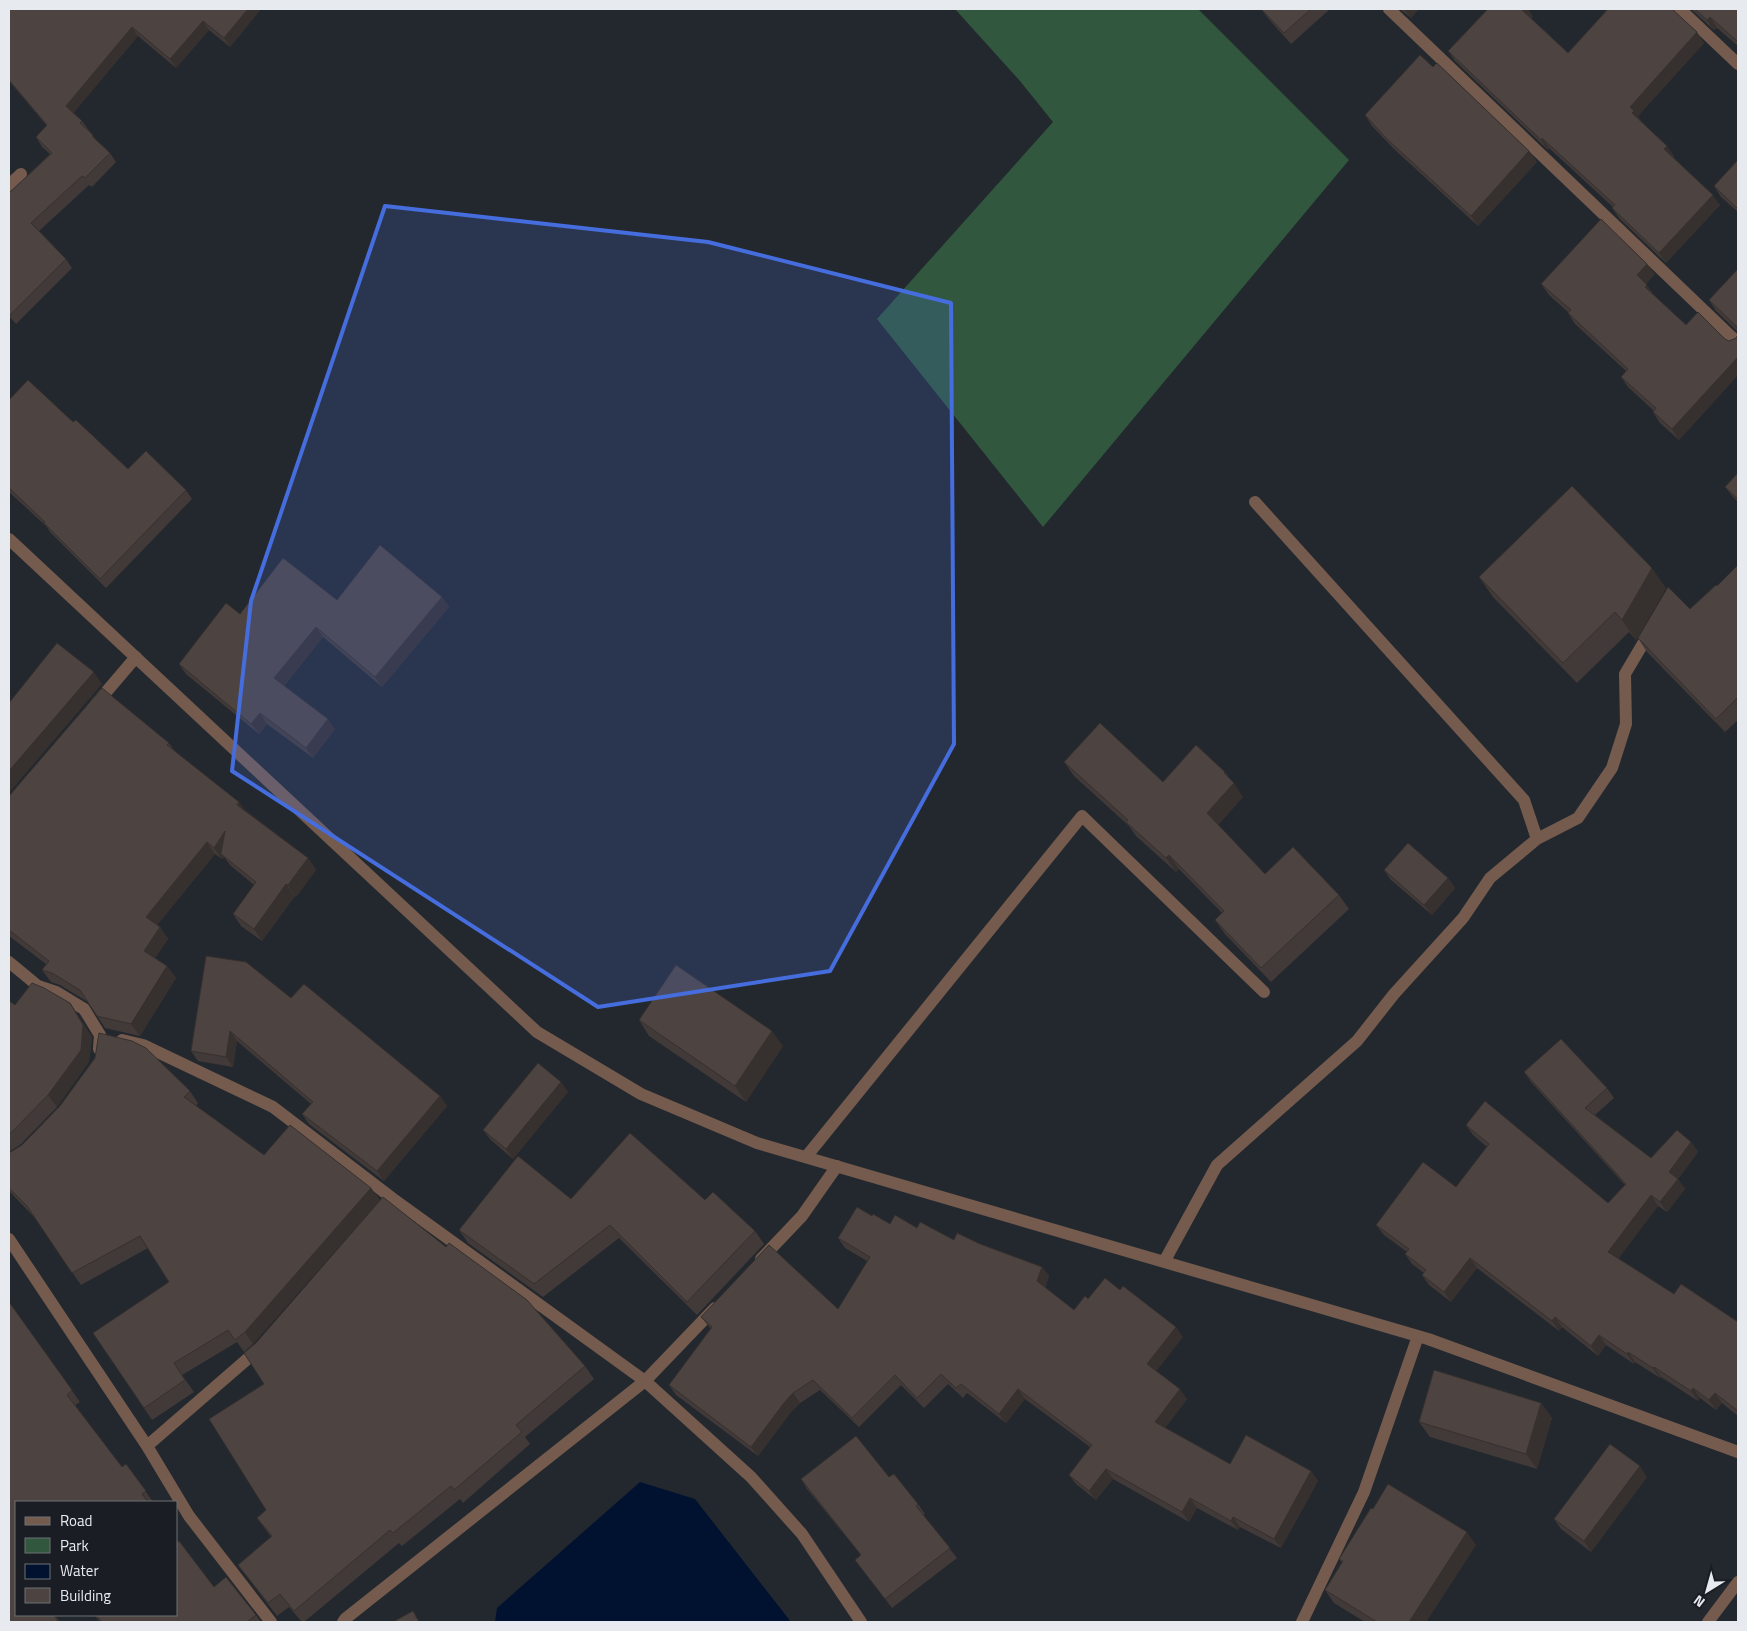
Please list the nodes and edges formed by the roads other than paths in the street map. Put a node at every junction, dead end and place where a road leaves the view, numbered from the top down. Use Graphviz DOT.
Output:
graph roads {
  1 [pos="1388,9"];
  2 [pos="1680,9"];
  3 [pos="1738,64"];
  4 [pos="21,174"];
  5 [pos="9,185"];
  6 [pos="1738,343"];
  7 [pos="1255,502"];
  8 [pos="9,539"];
  9 [pos="1658,617"];
  10 [pos="136,657"];
  11 [pos="85,716"];
  12 [pos="1537,839"];
  13 [pos="9,962"];
  14 [pos="1264,992"];
  15 [pos="100,1035"];
  16 [pos="97,1064"];
  17 [pos="806,1157"];
  18 [pos="837,1166"];
  19 [pos="9,1239"];
  20 [pos="1164,1262"];
  21 [pos="754,1266"];
  22 [pos="720,1302"];
  23 [pos="272,1335"];
  24 [pos="1418,1336"];
  25 [pos="645,1382"];
  26 [pos="147,1446"];
  27 [pos="1738,1452"];
  28 [pos="1738,1582"];
  29 [pos="271,1622"];
  30 [pos="343,1622"];
  31 [pos="861,1622"];
  32 [pos="1302,1622"];
  33 [pos="1708,1622"];
  1 -- 6 [label="street"];
  2 -- 3 [label="street"];
  4 -- 5 [label="street"];
  7 -- 12 [label="street"];
  8 -- 10 [label="street"];
  9 -- 12 [label="street"];
  10 -- 11 [label="street"];
  10 -- 17 [label="street"];
  12 -- 20 [label="street"];
  13 -- 15 [label="street"];
  14 -- 17 [label="street"];
  15 -- 16 [label="street"];
  15 -- 25 [label="street"];
  17 -- 18 [label="street"];
  18 -- 20 [label="street"];
  18 -- 21 [label="street"];
  19 -- 26 [label="street"];
  20 -- 24 [label="street"];
  22 -- 25 [label="street"];
  23 -- 26 [label="street"];
  24 -- 27 [label="street"];
  24 -- 32 [label="street"];
  25 -- 30 [label="street"];
  25 -- 31 [label="street"];
  26 -- 29 [label="street"];
  28 -- 33 [label="street"];
}
